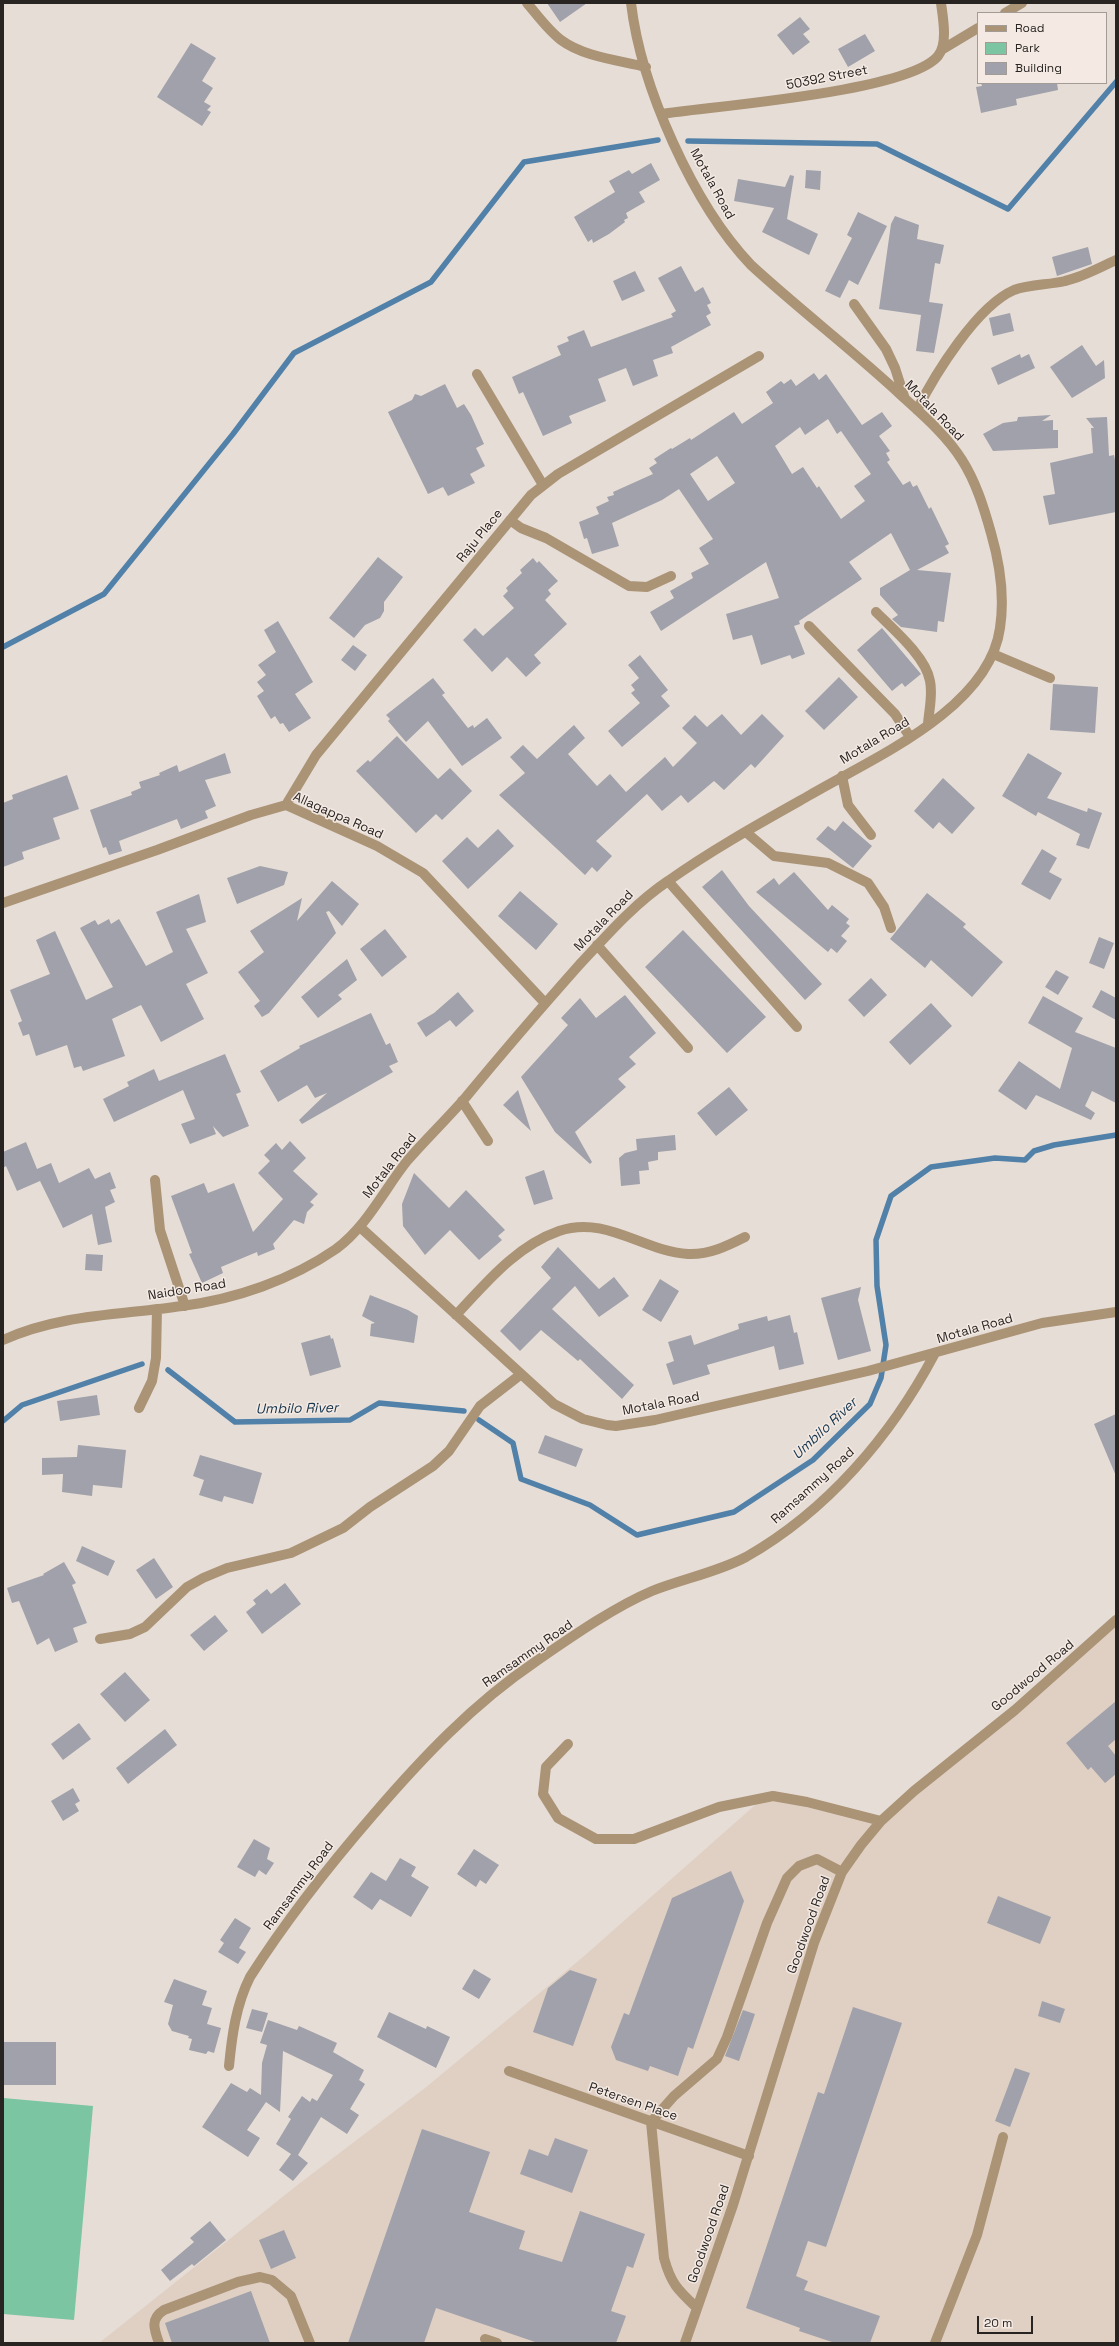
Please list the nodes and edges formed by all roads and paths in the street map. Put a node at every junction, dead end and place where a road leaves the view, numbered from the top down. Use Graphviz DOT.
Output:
graph roads {
  1 [pos="527,3"];
  2 [pos="631,3"];
  3 [pos="941,3"];
  4 [pos="1022,3"];
  5 [pos="1007,12"];
  6 [pos="977,29"];
  7 [pos="942,49"];
  8 [pos="646,67"];
  9 [pos="662,114"];
  10 [pos="1116,260"];
  11 [pos="854,304"];
  12 [pos="760,356"];
  13 [pos="477,374"];
  14 [pos="905,398"];
  15 [pos="917,410"];
  16 [pos="543,485"];
  17 [pos="510,520"];
  18 [pos="671,576"];
  19 [pos="876,612"];
  20 [pos="809,626"];
  21 [pos="993,654"];
  22 [pos="1050,678"];
  23 [pos="928,724"];
  24 [pos="910,737"];
  25 [pos="842,776"];
  26 [pos="286,805"];
  27 [pos="747,833"];
  28 [pos="872,835"];
  29 [pos="668,881"];
  30 [pos="3,903"];
  31 [pos="892,928"];
  32 [pos="597,945"];
  33 [pos="545,1003"];
  34 [pos="797,1027"];
  35 [pos="688,1048"];
  36 [pos="462,1101"];
  37 [pos="488,1141"];
  38 [pos="155,1180"];
  39 [pos="360,1227"];
  40 [pos="745,1237"];
  41 [pos="185,1306"];
  42 [pos="157,1309"];
  43 [pos="1116,1312"];
  44 [pos="456,1315"];
  45 [pos="3,1340"];
  46 [pos="934,1355"];
  47 [pos="520,1375"];
  48 [pos="140,1408"];
  49 [pos="1116,1620"];
  50 [pos="100,1639"];
  51 [pos="568,1744"];
  52 [pos="881,1821"];
  53 [pos="842,1872"];
  54 [pos="229,2066"];
  55 [pos="509,2071"];
  56 [pos="651,2122"];
  57 [pos="1003,2137"];
  58 [pos="749,2156"];
  59 [pos="697,2308"];
  60 [pos="485,2339"];
  61 [pos="159,2343"];
  62 [pos="310,2343"];
  63 [pos="497,2343"];
  64 [pos="686,2343"];
  65 [pos="935,2343"];
  1 -- 8 [label="street"];
  2 -- 8 [label="street, Motala Road"];
  3 -- 7 [label="street"];
  4 -- 5 [label="street"];
  6 -- 7 [label="street, 50392 Street"];
  7 -- 9 [label="street, 50392 Street"];
  8 -- 9 [label="street, Motala Road"];
  9 -- 14 [label="street, Motala Road"];
  10 -- 15 [label="street"];
  11 -- 14 [label="street"];
  12 -- 16 [label="street, Raju Place"];
  13 -- 16 [label="street"];
  14 -- 15 [label="street, Motala Road"];
  15 -- 21 [label="street, Motala Road"];
  16 -- 17 [label="street, Raju Place"];
  17 -- 18 [label="street"];
  17 -- 26 [label="street, Raju Place"];
  19 -- 23 [label="street"];
  20 -- 24 [label="street"];
  21 -- 22 [label="street"];
  21 -- 23 [label="street, Motala Road"];
  23 -- 24 [label="street, Motala Road"];
  24 -- 25 [label="street, Motala Road"];
  25 -- 27 [label="street, Motala Road"];
  25 -- 28 [label="street"];
  26 -- 30 [label="street, Allagappa Road"];
  26 -- 33 [label="street, Allagappa Road"];
  27 -- 29 [label="street, Motala Road"];
  27 -- 31 [label="street"];
  29 -- 32 [label="street, Motala Road"];
  29 -- 34 [label="street"];
  32 -- 33 [label="street, Motala Road"];
  32 -- 35 [label="street"];
  33 -- 36 [label="street, Motala Road"];
  36 -- 37 [label="street"];
  36 -- 39 [label="street, Motala Road"];
  38 -- 41 [label="street"];
  39 -- 41 [label="street, Naidoo Road"];
  39 -- 44 [label="street, Motala Road"];
  40 -- 44 [label="street"];
  41 -- 42 [label="street, Naidoo Road"];
  42 -- 45 [label="street, Naidoo Road"];
  42 -- 48 [label="street"];
  43 -- 46 [label="street, Motala Road"];
  44 -- 47 [label="street, Motala Road"];
  46 -- 47 [label="street, Motala Road"];
  46 -- 54 [label="street, Ramsammy Road"];
  47 -- 50 [label="street"];
  49 -- 52 [label="street, Goodwood Road"];
  51 -- 52 [label="street"];
  52 -- 53 [label="street, Goodwood Road"];
  53 -- 56 [label="street"];
  53 -- 58 [label="street, Goodwood Road"];
  55 -- 56 [label="street, Petersen Place"];
  56 -- 58 [label="street, Petersen Place"];
  56 -- 59 [label="street"];
  57 -- 65 [label="street"];
  58 -- 59 [label="street, Goodwood Road"];
  59 -- 64 [label="street, Goodwood Road"];
  60 -- 63 [label="street"];
  61 -- 62 [label="street"];
}
